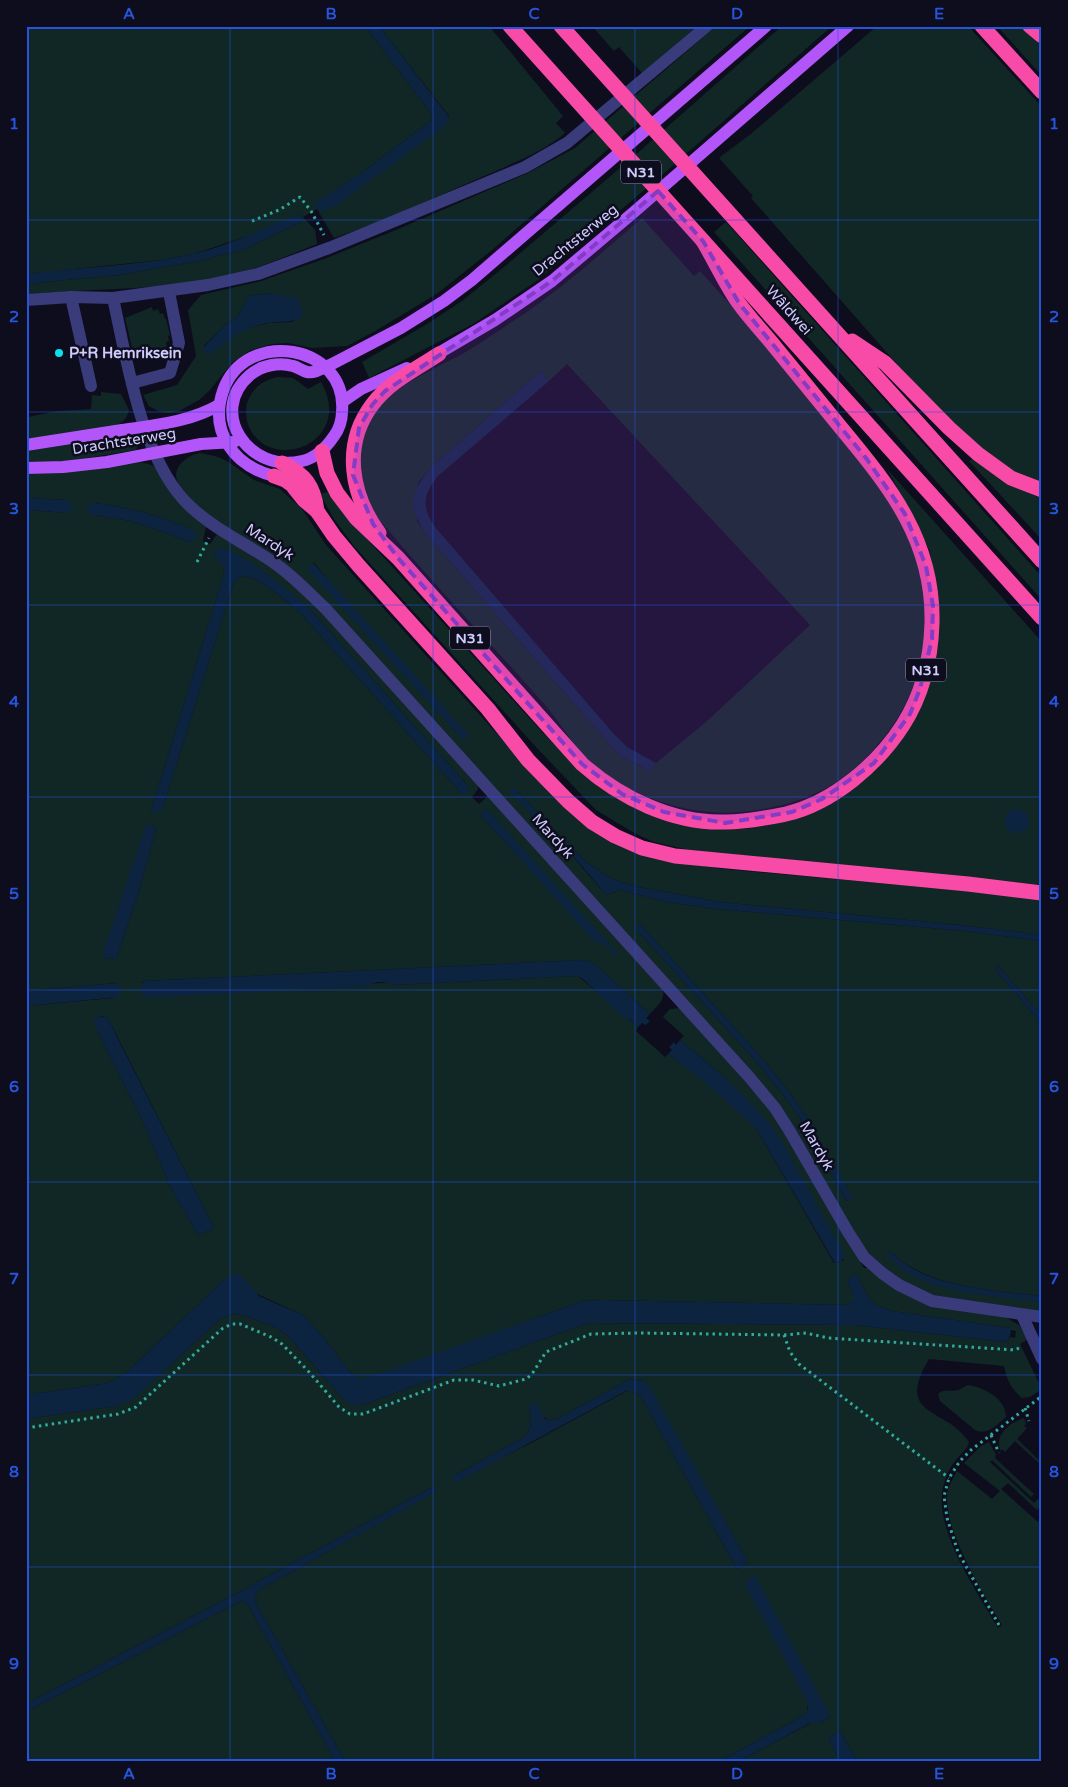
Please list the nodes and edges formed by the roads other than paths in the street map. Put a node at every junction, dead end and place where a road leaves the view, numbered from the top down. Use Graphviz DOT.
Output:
graph roads {
  1 [pos="510,26"];
  2 [pos="562,26"];
  3 [pos="707,26"];
  4 [pos="766,26"];
  5 [pos="848,26"];
  6 [pos="982,26"];
  7 [pos="1030,26"];
  8 [pos="1042,36"];
  9 [pos="1042,92"];
  10 [pos="703,241"];
  11 [pos="169,292"];
  12 [pos="71,297"];
  13 [pos="113,298"];
  14 [pos="26,300"];
  15 [pos="835,330"];
  16 [pos="439,354"];
  17 [pos="325,367"];
  18 [pos="132,383"];
  19 [pos="91,386"];
  20 [pos="342,402"];
  21 [pos="219,405"];
  22 [pos="144,427"];
  23 [pos="243,442"];
  24 [pos="226,443"];
  25 [pos="26,445"];
  26 [pos="322,451"];
  27 [pos="154,454"];
  28 [pos="282,463"];
  29 [pos="26,468"];
  30 [pos="274,476"];
  31 [pos="1042,490"];
  32 [pos="317,511"];
  33 [pos="398,558"];
  34 [pos="1042,561"];
  35 [pos="1042,618"];
  36 [pos="1042,893"];
  37 [pos="1022,1315"];
  38 [pos="1042,1317"];
  39 [pos="1042,1359"];
  1 -- 10 [label="highway, Wâldwei / N31"];
  2 -- 15 [label="highway, Wâldwei / N31"];
  3 -- 11 [label="street"];
  4 -- 17 [label="main road"];
  5 -- 16 [label="main road, Drachtsterweg"];
  6 -- 9 [label="highway"];
  7 -- 8 [label="highway"];
  10 -- 33 [label="highway, N31"];
  10 -- 35 [label="highway, Wâldwei / N31"];
  11 -- 13 [label="street"];
  11 -- 18 [label="street"];
  12 -- 13 [label="street"];
  12 -- 14 [label="street"];
  12 -- 19 [label="street"];
  13 -- 18 [label="street, Mardyk"];
  15 -- 31 [label="highway, N31"];
  15 -- 34 [label="highway, Wâldwei / N31"];
  16 -- 20 [label="main road, Drachtsterweg"];
  16 -- 33 [label="highway, N31"];
  17 -- 20 [label="main road"];
  17 -- 21 [label="main road"];
  17 -- 23 [label="main road"];
  18 -- 22 [label="street, Mardyk"];
  20 -- 26 [label="main road"];
  21 -- 22 [label="main road, Drachtsterweg"];
  21 -- 24 [label="main road"];
  22 -- 25 [label="main road, Drachtsterweg"];
  22 -- 27 [label="street, Mardyk"];
  23 -- 24 [label="main road, Drachtsterweg"];
  23 -- 28 [label="main road"];
  24 -- 27 [label="main road, Drachtsterweg"];
  24 -- 30 [label="main road"];
  26 -- 28 [label="main road"];
  26 -- 33 [label="highway, N31"];
  27 -- 29 [label="main road, Drachtsterweg"];
  27 -- 37 [label="street, Mardyk"];
  28 -- 32 [label="highway, N31"];
  30 -- 32 [label="highway, N31"];
  32 -- 36 [label="highway, N31"];
  37 -- 38 [label="street, Mardyk"];
  37 -- 39 [label="street"];
}
